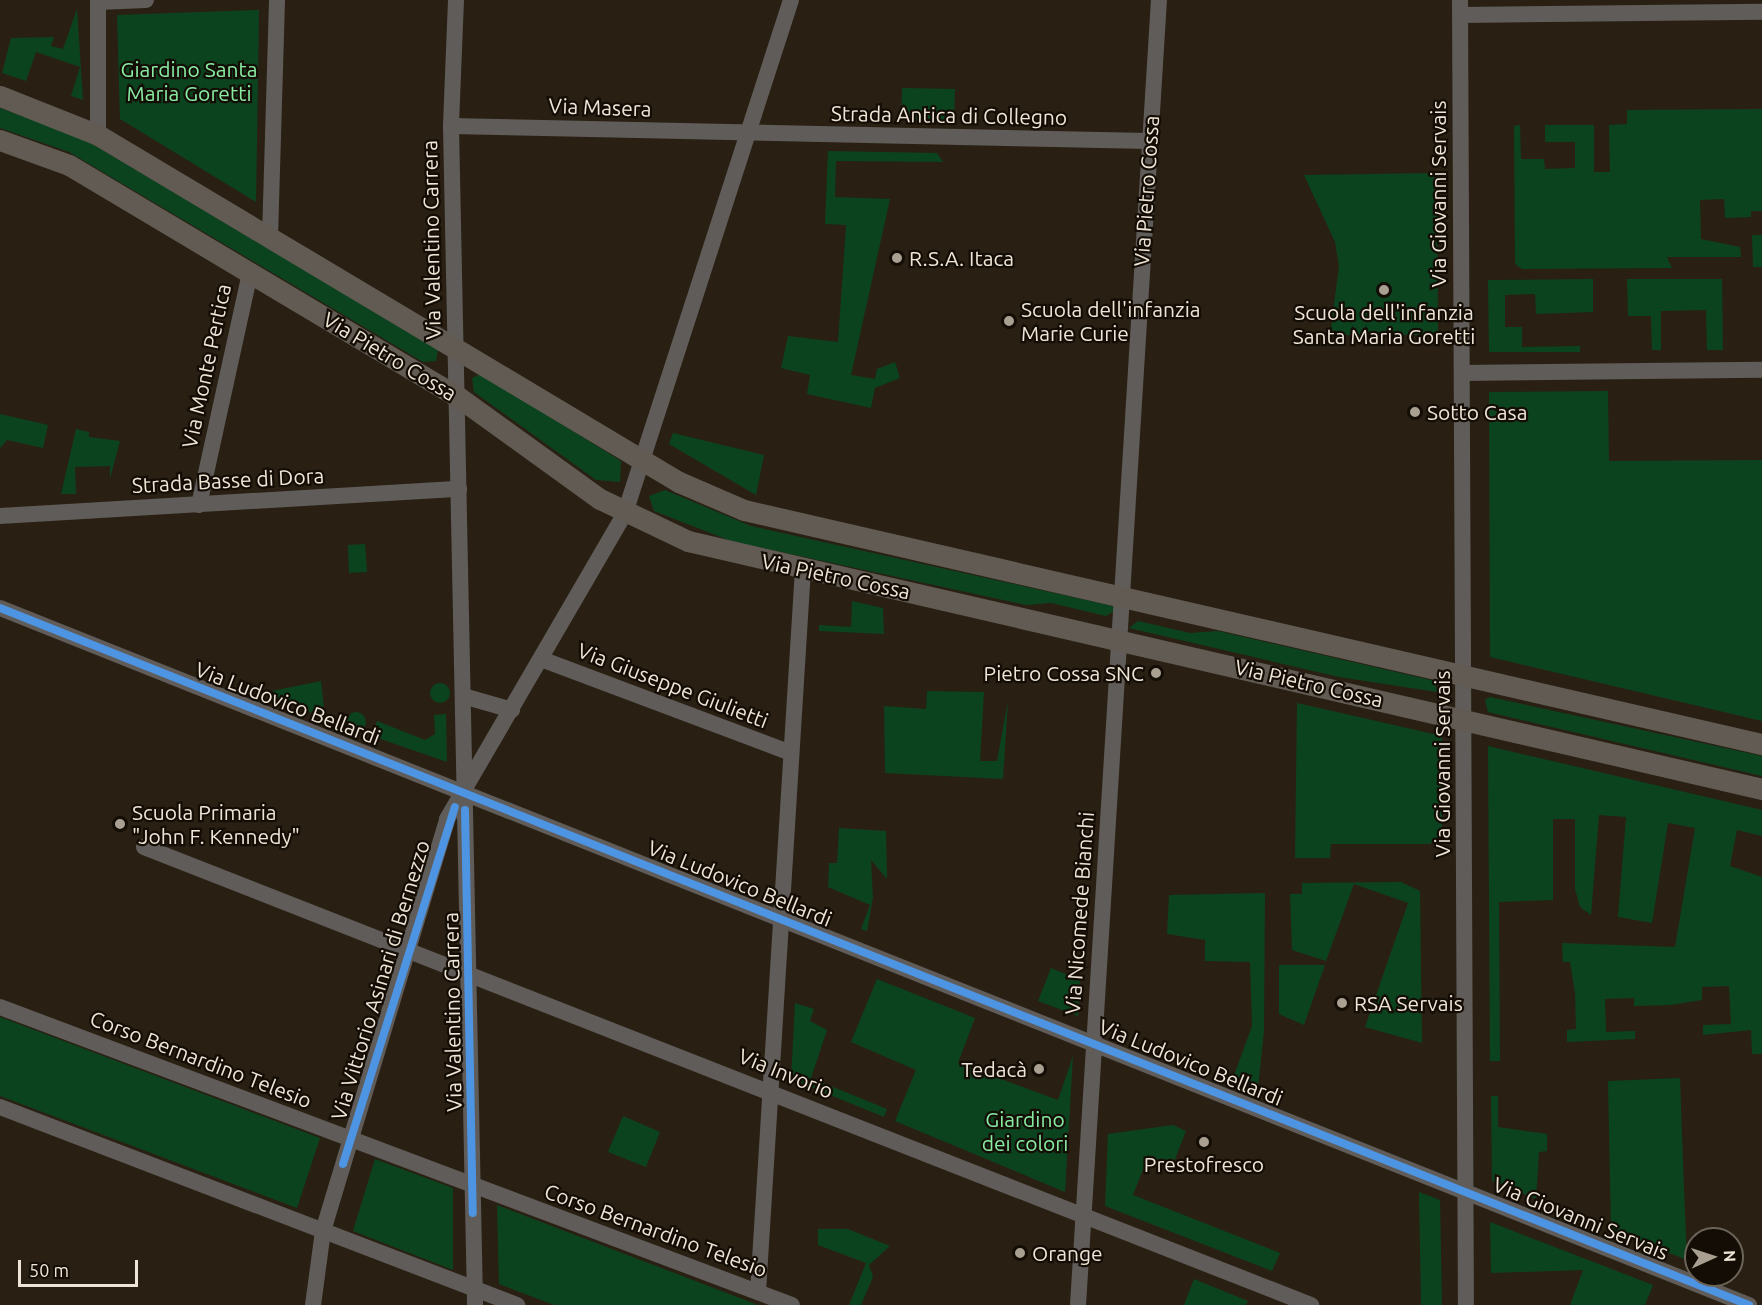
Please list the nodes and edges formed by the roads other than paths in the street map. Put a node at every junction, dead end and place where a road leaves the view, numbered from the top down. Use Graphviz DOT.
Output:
graph roads {
  1 [pos="147,0"];
  2 [pos="277,0"];
  3 [pos="456,0"];
  4 [pos="791,0"];
  5 [pos="1160,0"];
  6 [pos="98,1"];
  7 [pos="1460,7"];
  8 [pos="1762,12"];
  9 [pos="0,96"];
  10 [pos="451,126"];
  11 [pos="749,134"];
  12 [pos="98,135"];
  13 [pos="0,140"];
  14 [pos="1149,141"];
  15 [pos="270,237"];
  16 [pos="250,273"];
  17 [pos="456,346"];
  18 [pos="1762,370"];
  19 [pos="1462,373"];
  20 [pos="457,396"];
  21 [pos="642,460"];
  22 [pos="459,489"];
  23 [pos="199,505"];
  24 [pos="625,513"];
  25 [pos="0,516"];
  26 [pos="802,568"];
  27 [pos="1121,597"];
  28 [pos="0,608"];
  29 [pos="1119,638"];
  30 [pos="541,659"];
  31 [pos="1464,675"];
  32 [pos="463,696"];
  33 [pos="512,710"];
  34 [pos="1464,719"];
  35 [pos="1762,744"];
  36 [pos="790,753"];
  37 [pos="1762,789"];
  38 [pos="465,791"];
  39 [pos="144,847"];
  40 [pos="780,918"];
  41 [pos="408,949"];
  42 [pos="470,974"];
  43 [pos="0,1007"];
  44 [pos="1093,1043"];
  45 [pos="771,1091"];
  46 [pos="0,1107"];
  47 [pos="351,1140"];
  48 [pos="473,1186"];
  49 [pos="1465,1191"];
  50 [pos="1083,1219"];
  51 [pos="323,1231"];
  52 [pos="758,1292"];
  53 [pos="474,1297"];
  54 [pos="314,1305"];
  55 [pos="517,1305"];
  56 [pos="792,1305"];
  57 [pos="1078,1305"];
  58 [pos="1311,1305"];
  59 [pos="1466,1305"];
  60 [pos="1749,1305"];
  1 -- 6 [label="street"];
  2 -- 15 [label="street"];
  3 -- 10 [label="street, Via Valentino Carrera"];
  4 -- 11 [label="street"];
  5 -- 14 [label="street, Via Pietro Cossa"];
  6 -- 12 [label="street"];
  7 -- 8 [label="street, Via Giovanni Servais"];
  7 -- 19 [label="street, Via Giovanni Servais"];
  9 -- 12 [label="main road, Via Pietro Cossa"];
  10 -- 11 [label="street, Via Masera"];
  10 -- 17 [label="street, Via Valentino Carrera"];
  11 -- 14 [label="street, Strada Antica di Collegno"];
  11 -- 21 [label="street"];
  12 -- 15 [label="main road, Via Pietro Cossa"];
  13 -- 16 [label="main road, Via Pietro Cossa"];
  14 -- 27 [label="street, Via Pietro Cossa"];
  15 -- 17 [label="main road, Via Pietro Cossa"];
  16 -- 20 [label="main road, Via Pietro Cossa"];
  16 -- 23 [label="street, Via Monte Pertica"];
  17 -- 20 [label="street, Via Valentino Carrera"];
  17 -- 21 [label="main road, Via Pietro Cossa"];
  18 -- 19 [label="street"];
  19 -- 31 [label="street, Via Giovanni Servais"];
  20 -- 22 [label="street, Via Valentino Carrera"];
  20 -- 24 [label="main road, Via Pietro Cossa"];
  21 -- 24 [label="street"];
  21 -- 27 [label="main road, Via Pietro Cossa"];
  22 -- 23 [label="street, Strada Basse di Dora"];
  22 -- 32 [label="street, Via Valentino Carrera"];
  23 -- 25 [label="street, Strada Basse di Dora"];
  24 -- 26 [label="main road, Via Pietro Cossa"];
  24 -- 30 [label="street, Via Vittorio Asinari di Bernezzo"];
  26 -- 29 [label="main road, Via Pietro Cossa"];
  26 -- 36 [label="street"];
  27 -- 29 [label="street, Via Nicomede Bianchi"];
  27 -- 31 [label="main road, Via Pietro Cossa"];
  28 -- 38 [label="street, Via Ludovico Bellardi"];
  29 -- 34 [label="main road, Via Pietro Cossa"];
  29 -- 44 [label="street, Via Nicomede Bianchi"];
  30 -- 33 [label="street, Via Vittorio Asinari di Bernezzo"];
  30 -- 36 [label="street, Via Giuseppe Giulietti"];
  31 -- 34 [label="street, Via Giovanni Servais"];
  31 -- 35 [label="main road, Via Pietro Cossa"];
  32 -- 33 [label="street"];
  32 -- 38 [label="street, Via Valentino Carrera"];
  33 -- 38 [label="street, Via Vittorio Asinari di Bernezzo"];
  34 -- 37 [label="main road, Via Pietro Cossa"];
  34 -- 49 [label="street, Via Giovanni Servais"];
  36 -- 40 [label="street"];
  38 -- 40 [label="street, Via Ludovico Bellardi"];
  38 -- 41 [label="street, Via Vittorio Asinari di Bernezzo"];
  38 -- 42 [label="street, Via Valentino Carrera"];
  39 -- 41 [label="street, Via Vittorio Asinari di Bernezzo"];
  40 -- 44 [label="street, Via Ludovico Bellardi"];
  40 -- 45 [label="street"];
  41 -- 42 [label="street, Via Valentino Carrera"];
  41 -- 47 [label="street, Via Vittorio Asinari di Bernezzo"];
  42 -- 45 [label="street, Via Invorio"];
  42 -- 48 [label="street, Via Valentino Carrera"];
  43 -- 47 [label="street, Corso Bernardino Telesio"];
  44 -- 49 [label="street, Via Ludovico Bellardi"];
  44 -- 50 [label="street, Via Nicomede Bianchi"];
  45 -- 50 [label="street, Via Invorio"];
  45 -- 52 [label="street"];
  46 -- 51 [label="street"];
  47 -- 48 [label="street, Corso Bernardino Telesio"];
  47 -- 51 [label="street, Via Vittorio Asinari di Bernezzo"];
  48 -- 52 [label="street, Corso Bernardino Telesio"];
  48 -- 53 [label="street, Via Valentino Carrera"];
  49 -- 59 [label="street, Via Giovanni Servais"];
  49 -- 60 [label="street, Via Giovanni Servais"];
  50 -- 57 [label="street, Via Nicomede Bianchi"];
  50 -- 58 [label="street"];
  51 -- 53 [label="street"];
  51 -- 54 [label="street, Via Vittorio Asinari di Bernezzo"];
  52 -- 56 [label="street, Corso Bernardino Telesio"];
  53 -- 55 [label="street"];
}
